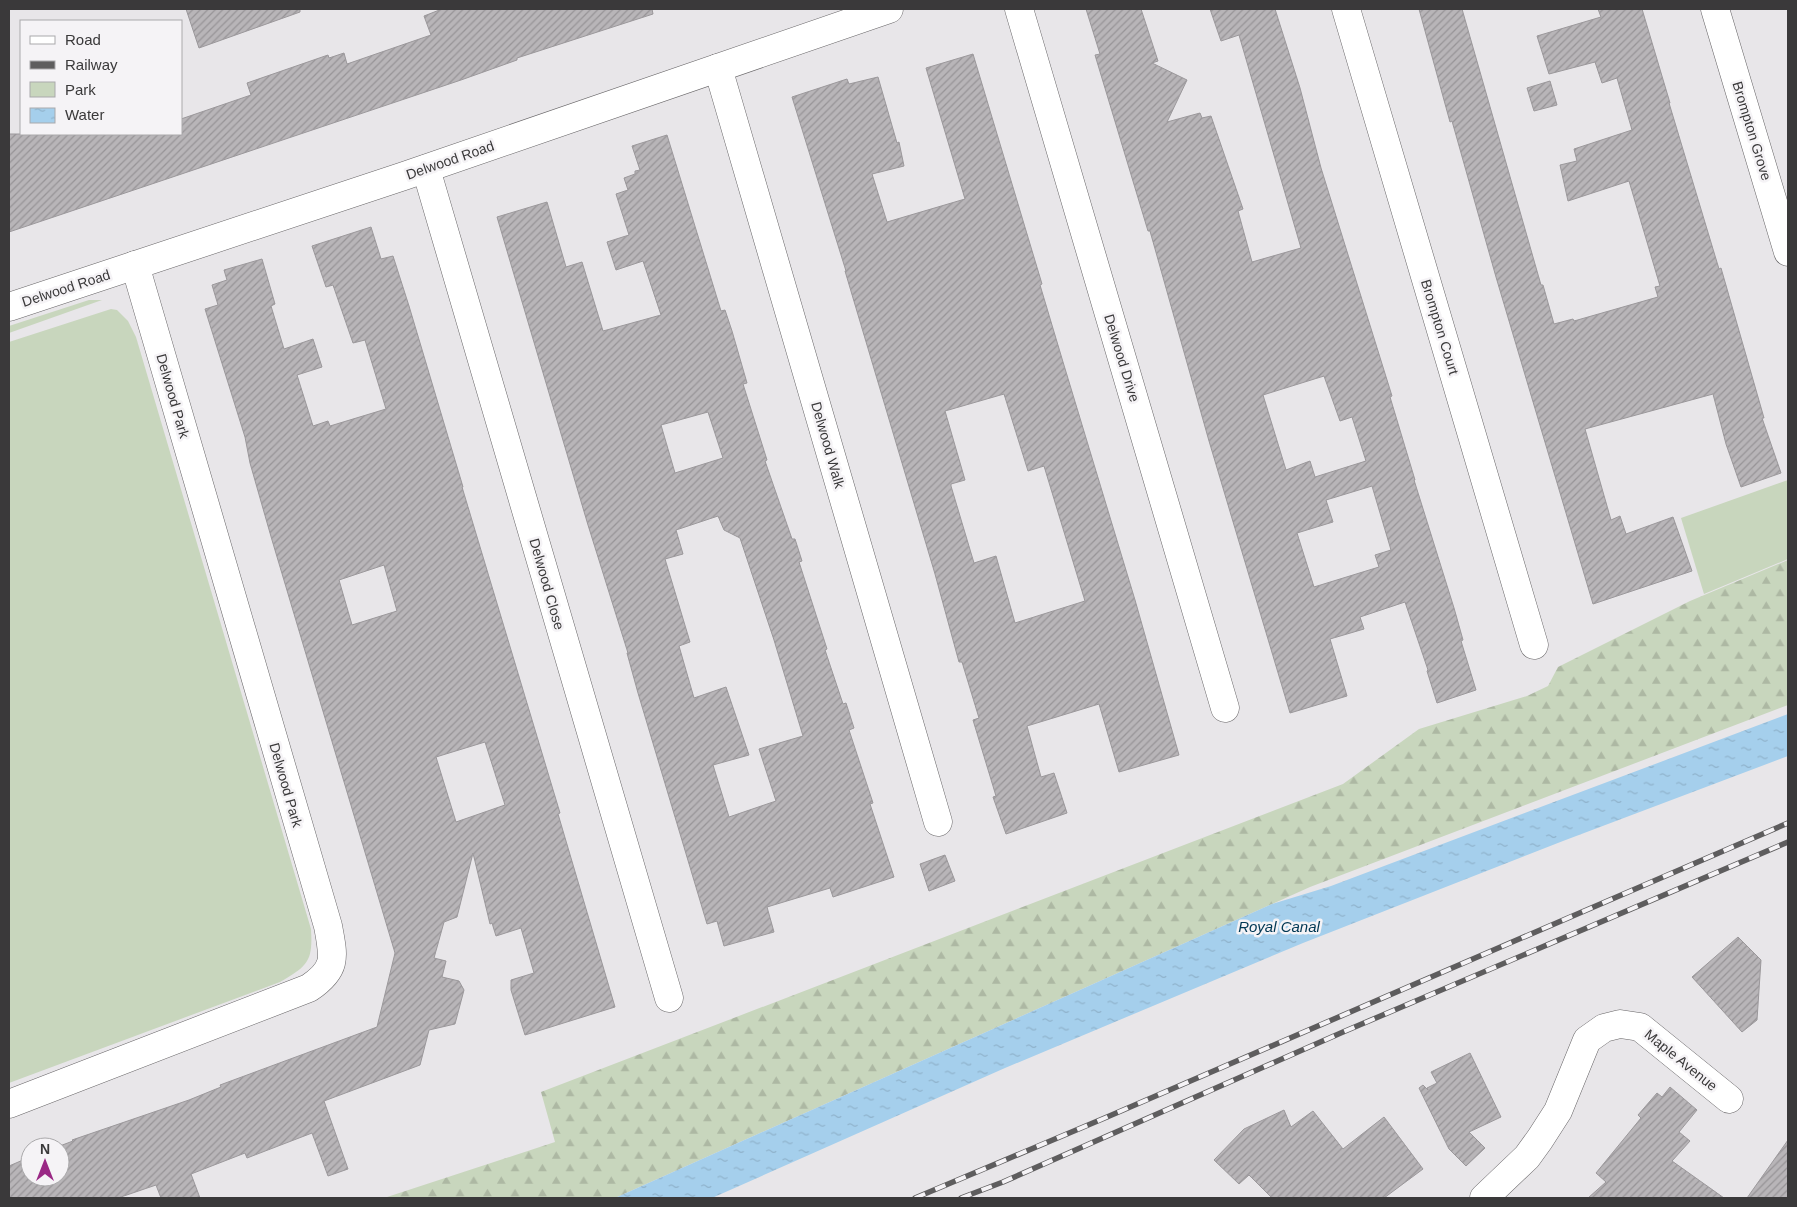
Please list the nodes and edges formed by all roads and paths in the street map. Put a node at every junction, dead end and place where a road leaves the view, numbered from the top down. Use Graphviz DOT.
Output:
graph roads {
  1 [pos="889,9"];
  2 [pos="1019,9"];
  3 [pos="1346,9"];
  4 [pos="1715,9"];
  5 [pos="718,68"];
  6 [pos="426,169"];
  7 [pos="1788,252"];
  8 [pos="135,265"];
  9 [pos="9,307"];
  10 [pos="1534,645"];
  11 [pos="1225,708"];
  12 [pos="938,822"];
  13 [pos="668,998"];
  14 [pos="1729,1099"];
  15 [pos="9,1104"];
  16 [pos="1484,1198"];
  1 -- 5 [label="street, Delwood Road"];
  2 -- 11 [label="street, Delwood Drive"];
  3 -- 10 [label="street, Brompton Court"];
  4 -- 7 [label="street, Brompton Grove"];
  5 -- 6 [label="street, Delwood Road"];
  5 -- 12 [label="street, Delwood Walk"];
  6 -- 8 [label="street, Delwood Road"];
  6 -- 13 [label="street, Delwood Close"];
  8 -- 9 [label="street, Delwood Road"];
  8 -- 15 [label="street, Delwood Park"];
  14 -- 16 [label="street, Maple Avenue"];
}
